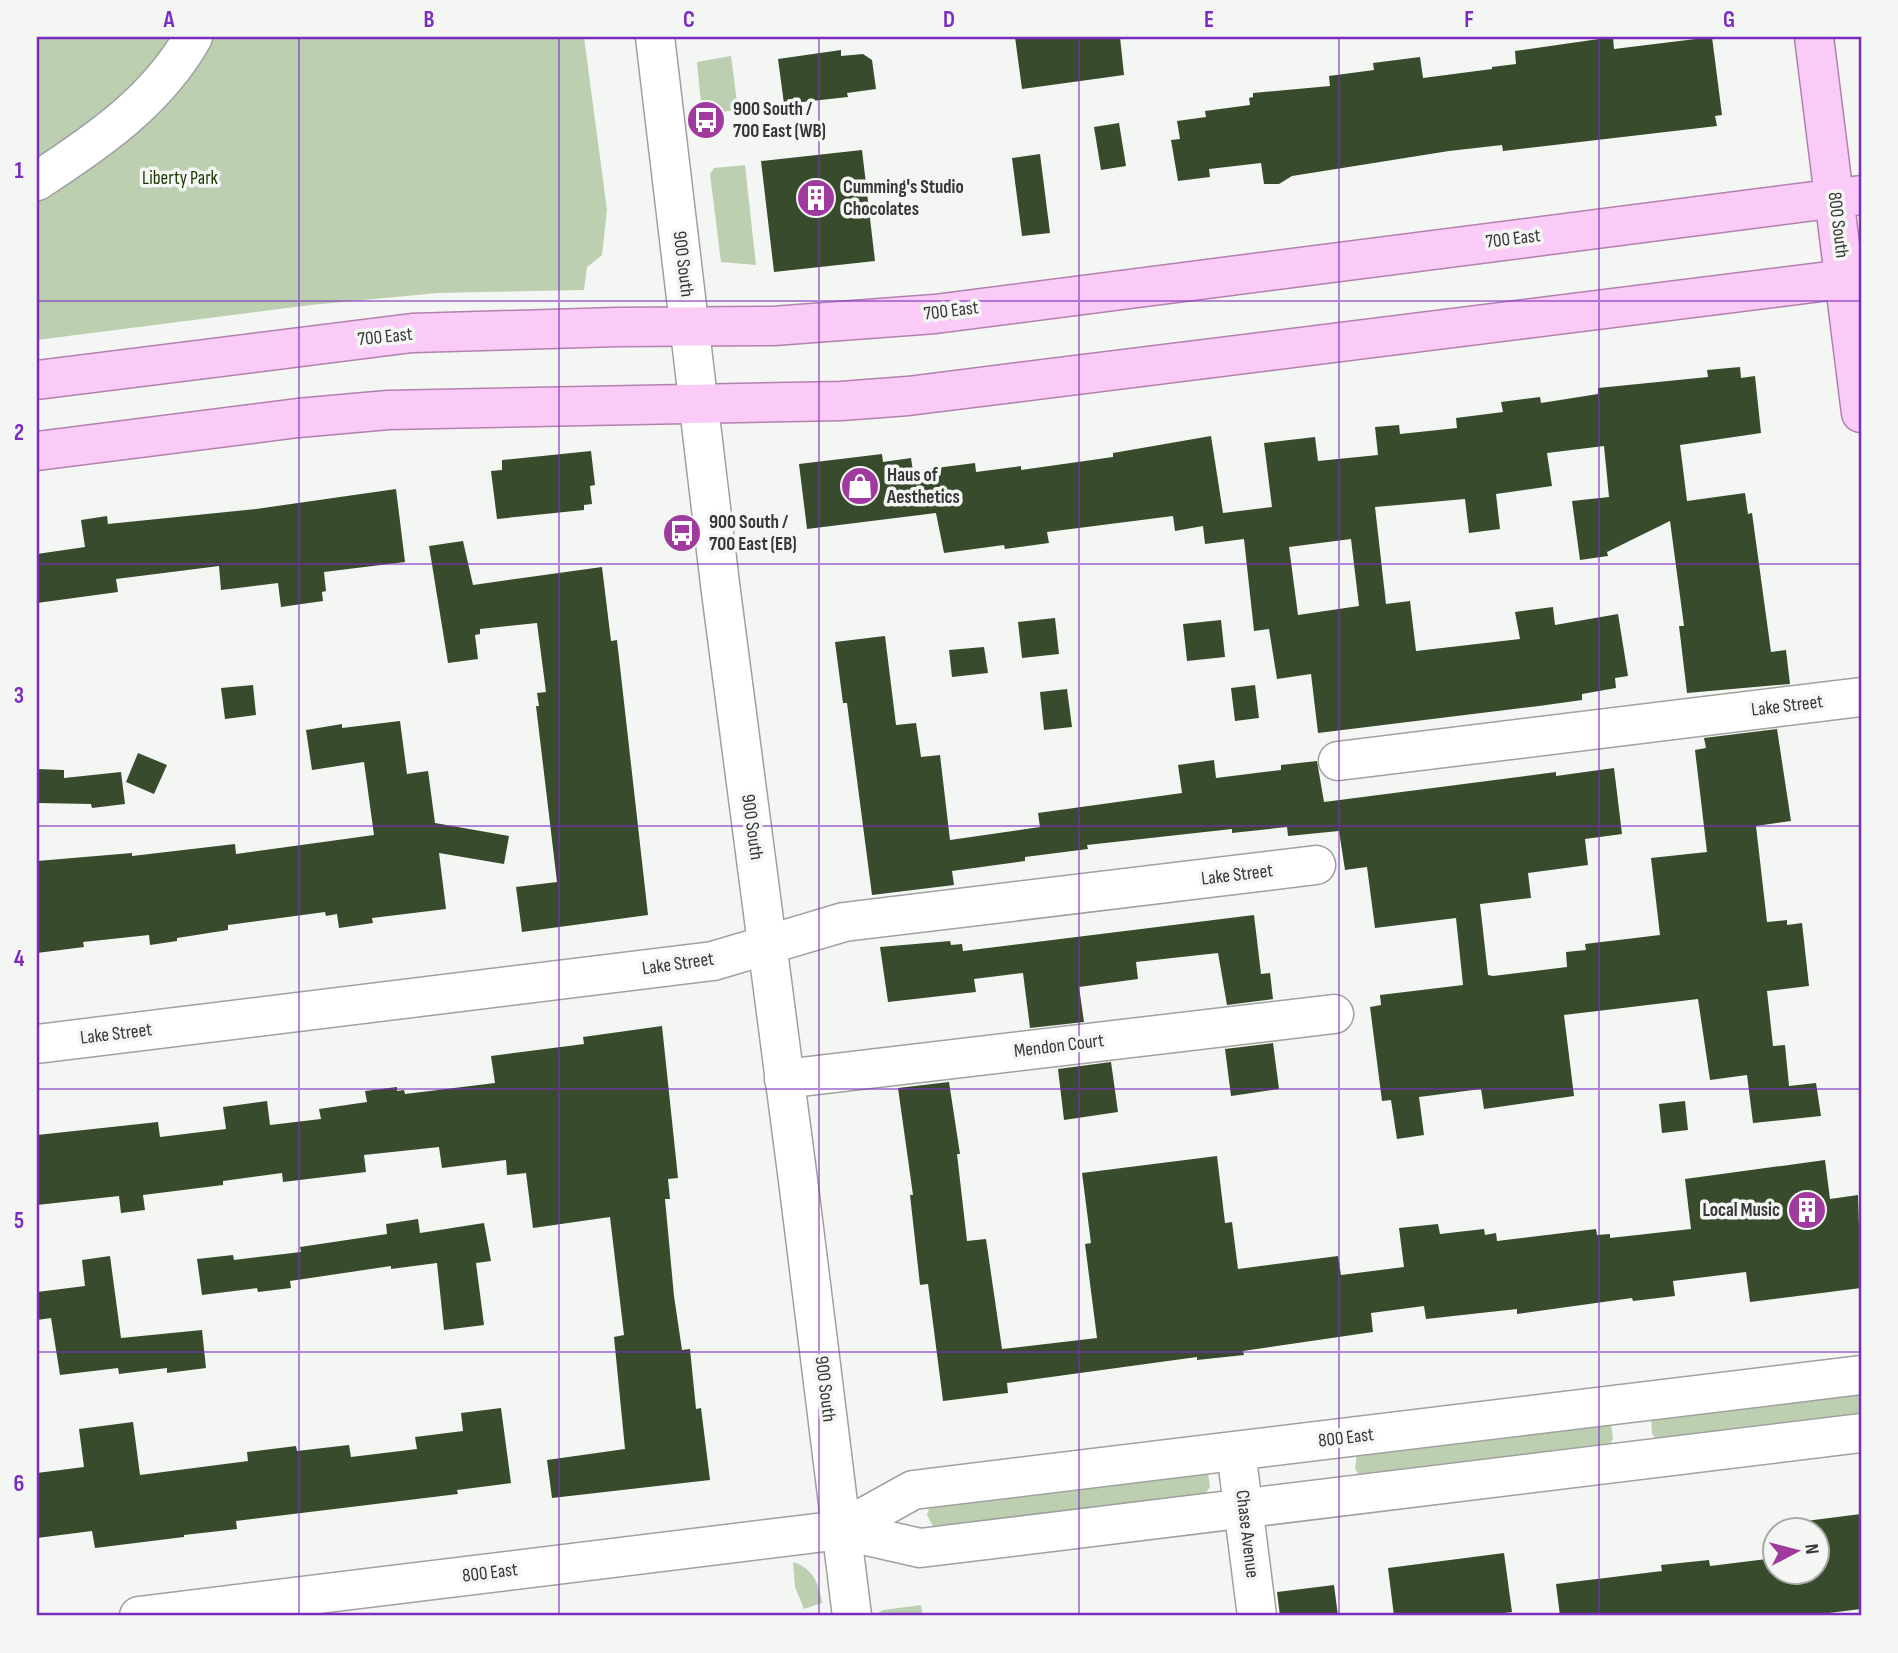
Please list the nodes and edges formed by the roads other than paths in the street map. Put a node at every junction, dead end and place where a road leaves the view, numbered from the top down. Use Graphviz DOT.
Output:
graph roads {
  1 [pos="193,37"];
  2 [pos="655,37"];
  3 [pos="1814,37"];
  4 [pos="37,181"];
  5 [pos="1848,196"];
  6 [pos="1853,278"];
  7 [pos="690,326"];
  8 [pos="37,380"];
  9 [pos="699,403"];
  10 [pos="1861,413"];
  11 [pos="37,450"];
  12 [pos="1861,697"];
  13 [pos="1338,761"];
  14 [pos="1316,865"];
  15 [pos="768,943"];
  16 [pos="1334,1014"];
  17 [pos="37,1044"];
  18 [pos="785,1079"];
  19 [pos="1861,1375"];
  20 [pos="1632,1403"];
  21 [pos="1861,1433"];
  22 [pos="1236,1451"];
  23 [pos="1639,1460"];
  24 [pos="1243,1508"];
  25 [pos="841,1530"];
  26 [pos="139,1616"];
  27 [pos="852,1616"];
  28 [pos="1257,1616"];
  1 -- 4 [label="street"];
  2 -- 7 [label="street, 900 South"];
  3 -- 5 [label="main road, 800 South"];
  5 -- 6 [label="main road, 800 South"];
  5 -- 7 [label="main road, 700 East"];
  6 -- 9 [label="main road"];
  6 -- 10 [label="main road, 800 South"];
  7 -- 8 [label="main road, 700 East"];
  7 -- 9 [label="street, 900 South"];
  9 -- 11 [label="main road"];
  9 -- 15 [label="street, 900 South"];
  12 -- 13 [label="street, Lake Street"];
  14 -- 15 [label="street, Lake Street"];
  15 -- 17 [label="street, Lake Street"];
  15 -- 18 [label="street, 900 South"];
  16 -- 18 [label="street, Mendon Court"];
  18 -- 25 [label="street, 900 South"];
  19 -- 20 [label="street, 800 East"];
  20 -- 22 [label="street, 800 East"];
  20 -- 23 [label="street"];
  21 -- 23 [label="street, 800 East"];
  22 -- 24 [label="street, Chase Avenue"];
  22 -- 25 [label="street, 800 East"];
  23 -- 24 [label="street, 800 East"];
  24 -- 25 [label="street, 800 East"];
  24 -- 28 [label="street, Chase Avenue"];
  25 -- 26 [label="street, 800 East"];
  25 -- 27 [label="street, 900 South"];
}
